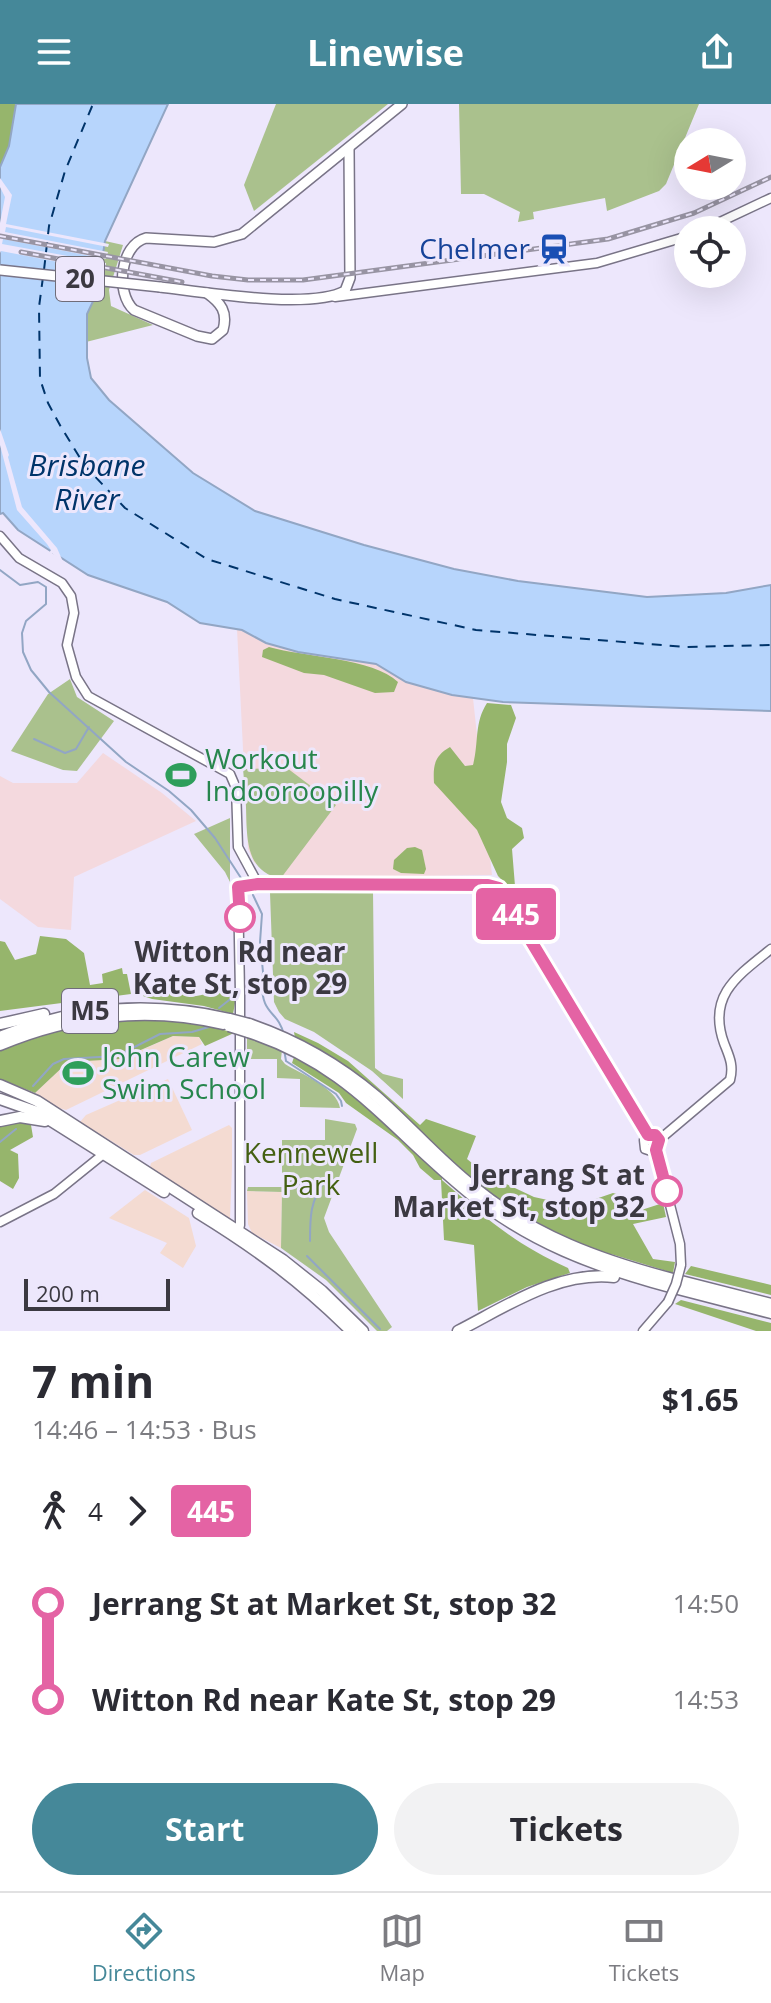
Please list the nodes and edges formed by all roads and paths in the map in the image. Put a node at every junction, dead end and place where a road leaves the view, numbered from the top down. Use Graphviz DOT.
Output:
graph roads {
  1 [pos="402,104"];
  2 [pos="349,149"];
  3 [pos="771,198"];
  4 [pos="733,216"];
  5 [pos="674,240"];
  6 [pos="0,270"];
  7 [pos="350,278"];
  8 [pos="207,293"];
  9 [pos="368,294"];
  10 [pos="332,297"];
  11 [pos="0,536"];
  12 [pos="258,884"];
  13 [pos="771,949"];
  14 [pos="184,1010"];
  15 [pos="230,1022"];
  16 [pos="0,1024"];
  17 [pos="0,1037"];
  18 [pos="0,1045"];
  19 [pos="0,1088"];
  20 [pos="5,1100"];
  21 [pos="0,1118"];
  22 [pos="59,1125"];
  23 [pos="648,1135"];
  24 [pos="658,1145"];
  25 [pos="106,1152"];
  26 [pos="0,1222"];
  27 [pos="238,1234"];
  28 [pos="624,1271"];
  29 [pos="676,1284"];
  30 [pos="771,1304"];
  31 [pos="771,1313"];
  32 [pos="351,1331"];
  33 [pos="363,1331"];
  34 [pos="458,1331"];
  35 [pos="643,1331"];
  1 -- 2 [label="main road, 20"];
  2 -- 7 [label="main road"];
  2 -- 8 [label="main road, 20"];
  3 -- 4 [label="street"];
  5 -- 9 [label="street"];
  6 -- 8 [label="main road, 20, bridge"];
  7 -- 9 [label="street"];
  7 -- 10 [label="main road"];
  8 -- 10 [label="main road, 20"];
  9 -- 10 [label="street"];
  11 -- 12 [label="street"];
  12 -- 23 [label="street"];
  12 -- 27 [label="street"];
  13 -- 24 [label="street"];
  14 -- 15 [label="highway, M5"];
  14 -- 16 [label="highway"];
  14 -- 17 [label="highway, M5"];
  15 -- 18 [label="highway, M5"];
  15 -- 28 [label="highway, M5, bridge"];
  19 -- 20 [label="highway"];
  19 -- 25 [label="highway"];
  20 -- 21 [label="highway"];
  20 -- 22 [label="highway"];
  21 -- 22 [label="highway"];
  22 -- 25 [label="highway"];
  23 -- 24 [label="street"];
  23 -- 24 [label="street"];
  24 -- 35 [label="street, bridge"];
  25 -- 26 [label="street"];
  25 -- 27 [label="highway"];
  27 -- 32 [label="highway"];
  27 -- 33 [label="highway"];
  28 -- 29 [label="highway, M5"];
  28 -- 34 [label="highway"];
  29 -- 30 [label="highway, M5"];
  29 -- 31 [label="highway, M5"];
}
